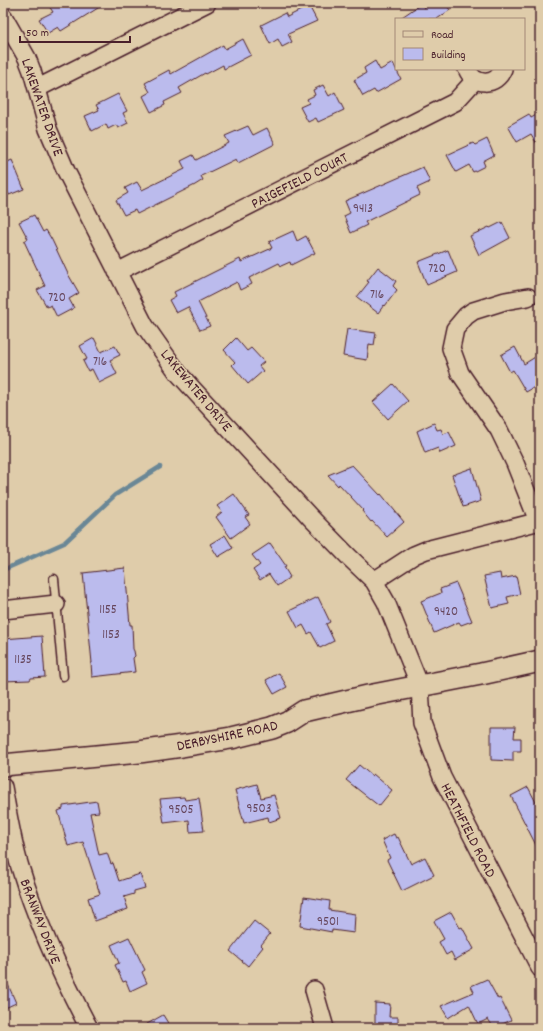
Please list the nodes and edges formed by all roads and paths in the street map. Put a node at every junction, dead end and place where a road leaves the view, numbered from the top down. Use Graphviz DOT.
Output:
graph roads {
  1 [pos="207,3"];
  2 [pos="3,16"];
  3 [pos="503,70"];
  4 [pos="471,75"];
  5 [pos="38,88"];
  6 [pos="118,272"];
  7 [pos="528,297"];
  8 [pos="539,521"];
  9 [pos="54,579"];
  10 [pos="374,581"];
  11 [pos="56,604"];
  12 [pos="3,610"];
  13 [pos="540,661"];
  14 [pos="63,676"];
  15 [pos="420,686"];
  16 [pos="3,765"];
  17 [pos="3,787"];
  18 [pos="540,968"];
  19 [pos="314,990"];
  20 [pos="83,1026"];
  21 [pos="325,1028"];
  1 -- 5 [label="street"];
  2 -- 5 [label="street, LAKEWATER DRIVE"];
  3 -- 4 [label="street, PAIGEFIELD COURT"];
  4 -- 6 [label="street, PAIGEFIELD COURT"];
  5 -- 6 [label="street, LAKEWATER DRIVE"];
  6 -- 10 [label="street, LAKEWATER DRIVE"];
  7 -- 8 [label="street"];
  8 -- 10 [label="street"];
  9 -- 11 [label="lane"];
  10 -- 15 [label="street, LAKEWATER DRIVE"];
  11 -- 12 [label="street"];
  11 -- 14 [label="lane"];
  13 -- 15 [label="street, DERBYSHIRE ROAD"];
  15 -- 16 [label="street, DERBYSHIRE ROAD"];
  15 -- 18 [label="street, HEATHFIELD ROAD"];
  17 -- 20 [label="street, BRANWAY DRIVE"];
  19 -- 21 [label="street"];
}
